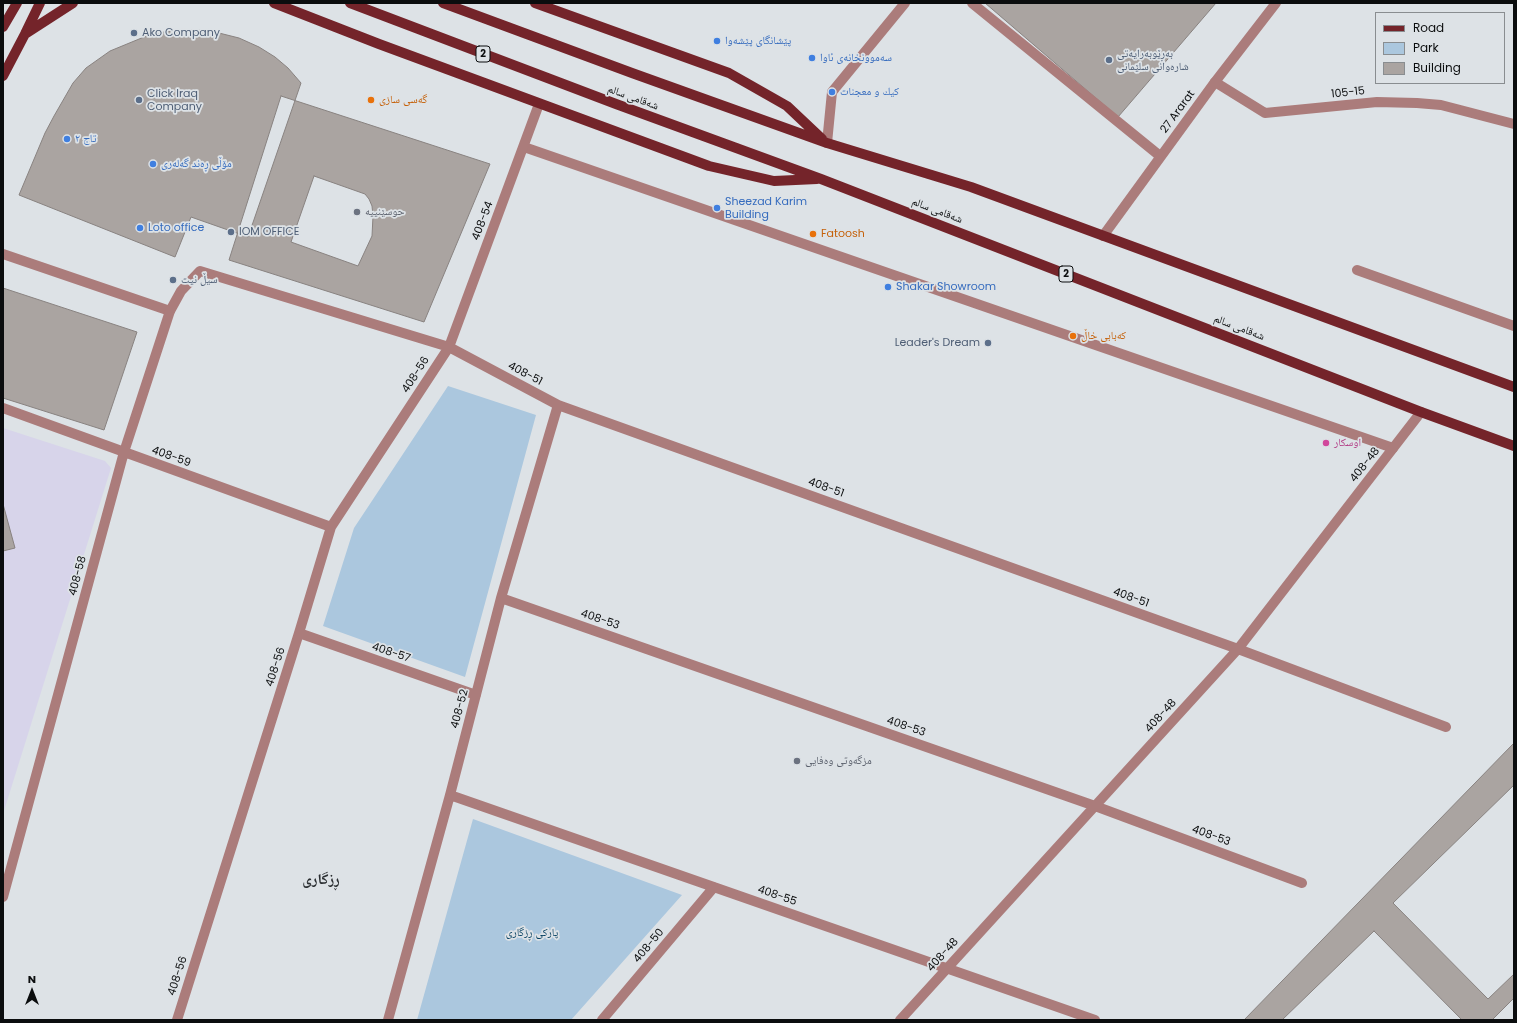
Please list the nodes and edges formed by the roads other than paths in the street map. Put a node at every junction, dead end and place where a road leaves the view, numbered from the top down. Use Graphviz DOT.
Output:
graph roads {
  1 [pos="17,3"];
  2 [pos="40,3"];
  3 [pos="73,3"];
  4 [pos="274,3"];
  5 [pos="350,3"];
  6 [pos="443,3"];
  7 [pos="535,3"];
  8 [pos="905,3"];
  9 [pos="972,3"];
  10 [pos="1276,3"];
  11 [pos="3,27"];
  12 [pos="26,34"];
  13 [pos="3,76"];
  14 [pos="1215,82"];
  15 [pos="539,104"];
  16 [pos="1514,124"];
  17 [pos="827,143"];
  18 [pos="524,147"];
  19 [pos="1160,156"];
  20 [pos="821,179"];
  21 [pos="1103,236"];
  22 [pos="3,254"];
  23 [pos="1357,270"];
  24 [pos="200,271"];
  25 [pos="170,311"];
  26 [pos="1514,326"];
  27 [pos="448,347"];
  28 [pos="1514,387"];
  29 [pos="558,405"];
  30 [pos="3,408"];
  31 [pos="1422,412"];
  32 [pos="1514,446"];
  33 [pos="1393,448"];
  34 [pos="124,452"];
  35 [pos="331,527"];
  36 [pos="501,598"];
  37 [pos="299,633"];
  38 [pos="1238,649"];
  39 [pos="476,695"];
  40 [pos="1446,727"];
  41 [pos="450,795"];
  42 [pos="1095,806"];
  43 [pos="1302,883"];
  44 [pos="714,887"];
  45 [pos="3,897"];
  46 [pos="947,968"];
  47 [pos="177,1020"];
  48 [pos="388,1020"];
  49 [pos="602,1020"];
  50 [pos="900,1020"];
  51 [pos="1095,1020"];
  1 -- 11 [label="main road"];
  2 -- 12 [label="main road"];
  3 -- 12 [label="main road"];
  4 -- 15 [label="main road"];
  5 -- 20 [label="main road, شەقامی سالم / 2"];
  6 -- 17 [label="main road, شەقامی سالم"];
  7 -- 17 [label="main road"];
  8 -- 17 [label="street"];
  9 -- 19 [label="street"];
  10 -- 14 [label="street, 27 Ararat"];
  12 -- 13 [label="main road"];
  14 -- 16 [label="street, 105-15"];
  14 -- 19 [label="street, 27 Ararat"];
  15 -- 18 [label="street, 408-54"];
  15 -- 20 [label="main road"];
  17 -- 21 [label="main road, شەقامی سالم"];
  18 -- 27 [label="street, 408-54"];
  18 -- 33 [label="street"];
  19 -- 21 [label="street, 27 Ararat"];
  20 -- 31 [label="main road, شەقامی سالم / 2"];
  21 -- 28 [label="main road, شەقامی سالم"];
  22 -- 25 [label="street"];
  23 -- 26 [label="street"];
  24 -- 25 [label="street, 408-58"];
  24 -- 27 [label="street, 408-51"];
  25 -- 34 [label="street, 408-58"];
  27 -- 29 [label="street, 408-51"];
  27 -- 35 [label="street, 408-56"];
  29 -- 36 [label="street, 408-52"];
  29 -- 38 [label="street, 408-51"];
  30 -- 34 [label="street, 408-59"];
  31 -- 32 [label="main road, شەقامی سالم / 2"];
  31 -- 33 [label="street, 408-48"];
  33 -- 38 [label="street, 408-48"];
  34 -- 35 [label="street, 408-59"];
  34 -- 45 [label="street, 408-58"];
  35 -- 37 [label="street, 408-56"];
  36 -- 39 [label="street, 408-52"];
  36 -- 42 [label="street, 408-53"];
  37 -- 39 [label="street, 408-57"];
  37 -- 47 [label="street, 408-56"];
  38 -- 40 [label="street, 408-51"];
  38 -- 42 [label="street, 408-48"];
  39 -- 41 [label="street, 408-52"];
  41 -- 44 [label="street, 408-55"];
  41 -- 48 [label="street, 408-52"];
  42 -- 43 [label="street, 408-53"];
  42 -- 46 [label="street, 408-48"];
  44 -- 46 [label="street, 408-55"];
  44 -- 49 [label="street, 408-50"];
  46 -- 50 [label="street, 408-48"];
  46 -- 51 [label="street, 408-55"];
}
